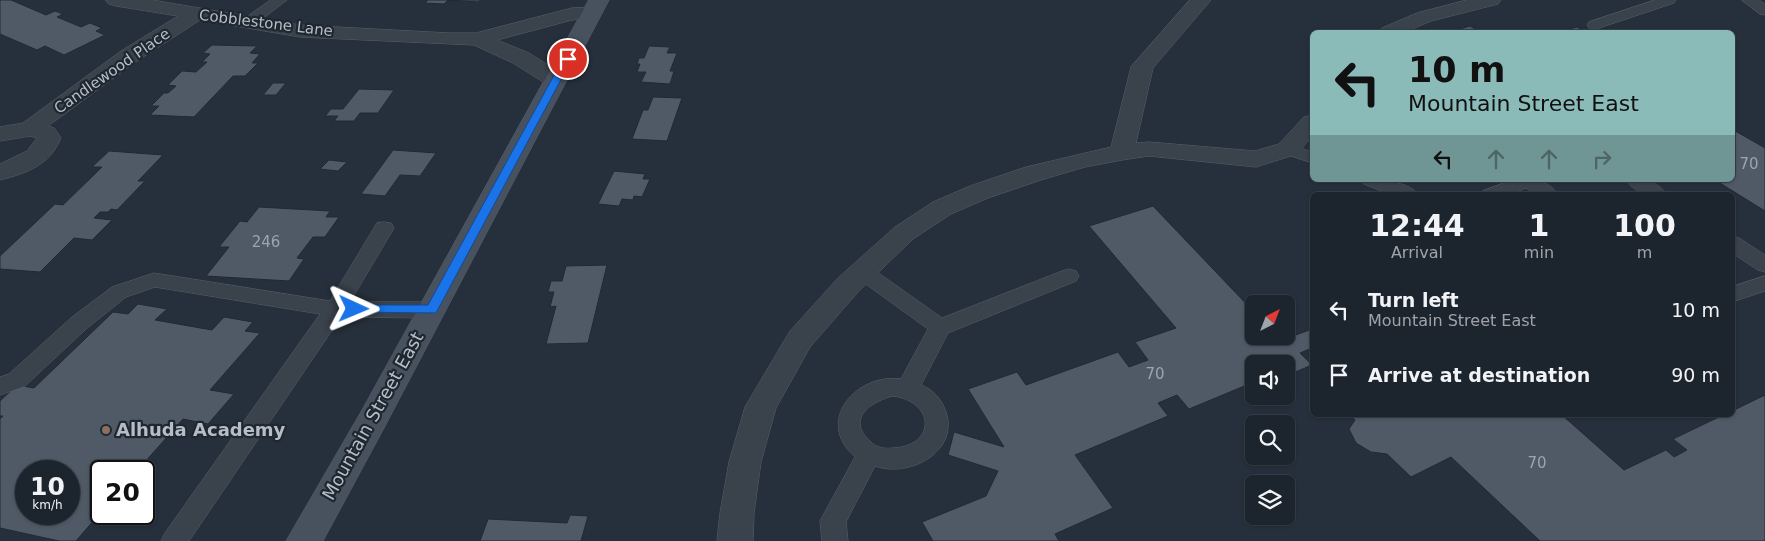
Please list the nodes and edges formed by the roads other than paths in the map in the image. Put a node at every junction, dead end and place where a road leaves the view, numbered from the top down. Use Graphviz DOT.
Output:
graph roads {
  1 [pos="116,0"];
  2 [pos="280,0"];
  3 [pos="1201,0"];
  4 [pos="1491,0"];
  5 [pos="1669,0"];
  6 [pos="1749,0"];
  7 [pos="595,7"];
  8 [pos="1765,11"];
  9 [pos="196,14"];
  10 [pos="249,22"];
  11 [pos="1594,25"];
  12 [pos="1394,30"];
  13 [pos="477,40"];
  14 [pos="556,80"];
  15 [pos="1310,124"];
  16 [pos="30,129"];
  17 [pos="0,134"];
  18 [pos="1288,149"];
  19 [pos="1122,152"];
  20 [pos="1310,157"];
  21 [pos="0,172"];
  22 [pos="1375,182"];
  23 [pos="1522,182"];
  24 [pos="1533,182"];
  25 [pos="1638,182"];
  26 [pos="1498,188"];
  27 [pos="1401,192"];
  28 [pos="1545,192"];
  29 [pos="1653,192"];
  30 [pos="384,228"];
  31 [pos="1735,246"];
  32 [pos="1765,265"];
  33 [pos="862,272"];
  34 [pos="1070,276"];
  35 [pos="1765,282"];
  36 [pos="1735,294"];
  37 [pos="335,309"];
  38 [pos="432,310"];
  39 [pos="940,327"];
  40 [pos="0,386"];
  41 [pos="907,389"];
  42 [pos="869,454"];
  43 [pos="174,541"];
  44 [pos="304,541"];
  45 [pos="735,541"];
  46 [pos="835,541"];
  1 -- 9 [label="street, Cobblestone Lane"];
  2 -- 10 [label="lane"];
  3 -- 19 [label="street"];
  4 -- 12 [label="street"];
  5 -- 11 [label="lane"];
  6 -- 8 [label="lane"];
  7 -- 13 [label="street, Cobblestone Lane"];
  7 -- 14 [label="main road, Mountain Street East"];
  9 -- 10 [label="street, Cobblestone Lane"];
  9 -- 16 [label="street, Candlewood Place"];
  10 -- 13 [label="street, Cobblestone Lane"];
  13 -- 14 [label="street, Cobblestone Lane"];
  14 -- 38 [label="main road, Mountain Street East"];
  15 -- 18 [label="street"];
  16 -- 17 [label="street, Candlewood Place"];
  16 -- 21 [label="street, Candlewood Place"];
  18 -- 19 [label="street"];
  18 -- 20 [label="lane"];
  19 -- 33 [label="street"];
  22 -- 27 [label="lane"];
  23 -- 26 [label="lane"];
  24 -- 28 [label="lane"];
  25 -- 29 [label="lane"];
  30 -- 37 [label="lane"];
  31 -- 32 [label="lane"];
  33 -- 39 [label="lane"];
  33 -- 45 [label="street"];
  34 -- 39 [label="lane"];
  35 -- 36 [label="lane"];
  37 -- 38 [label="lane"];
  37 -- 40 [label="lane"];
  37 -- 43 [label="lane"];
  38 -- 44 [label="main road, Mountain Street East"];
  39 -- 41 [label="lane"];
  41 -- 42 [label="lane"];
  41 -- 42 [label="lane"];
  42 -- 46 [label="lane"];
}
